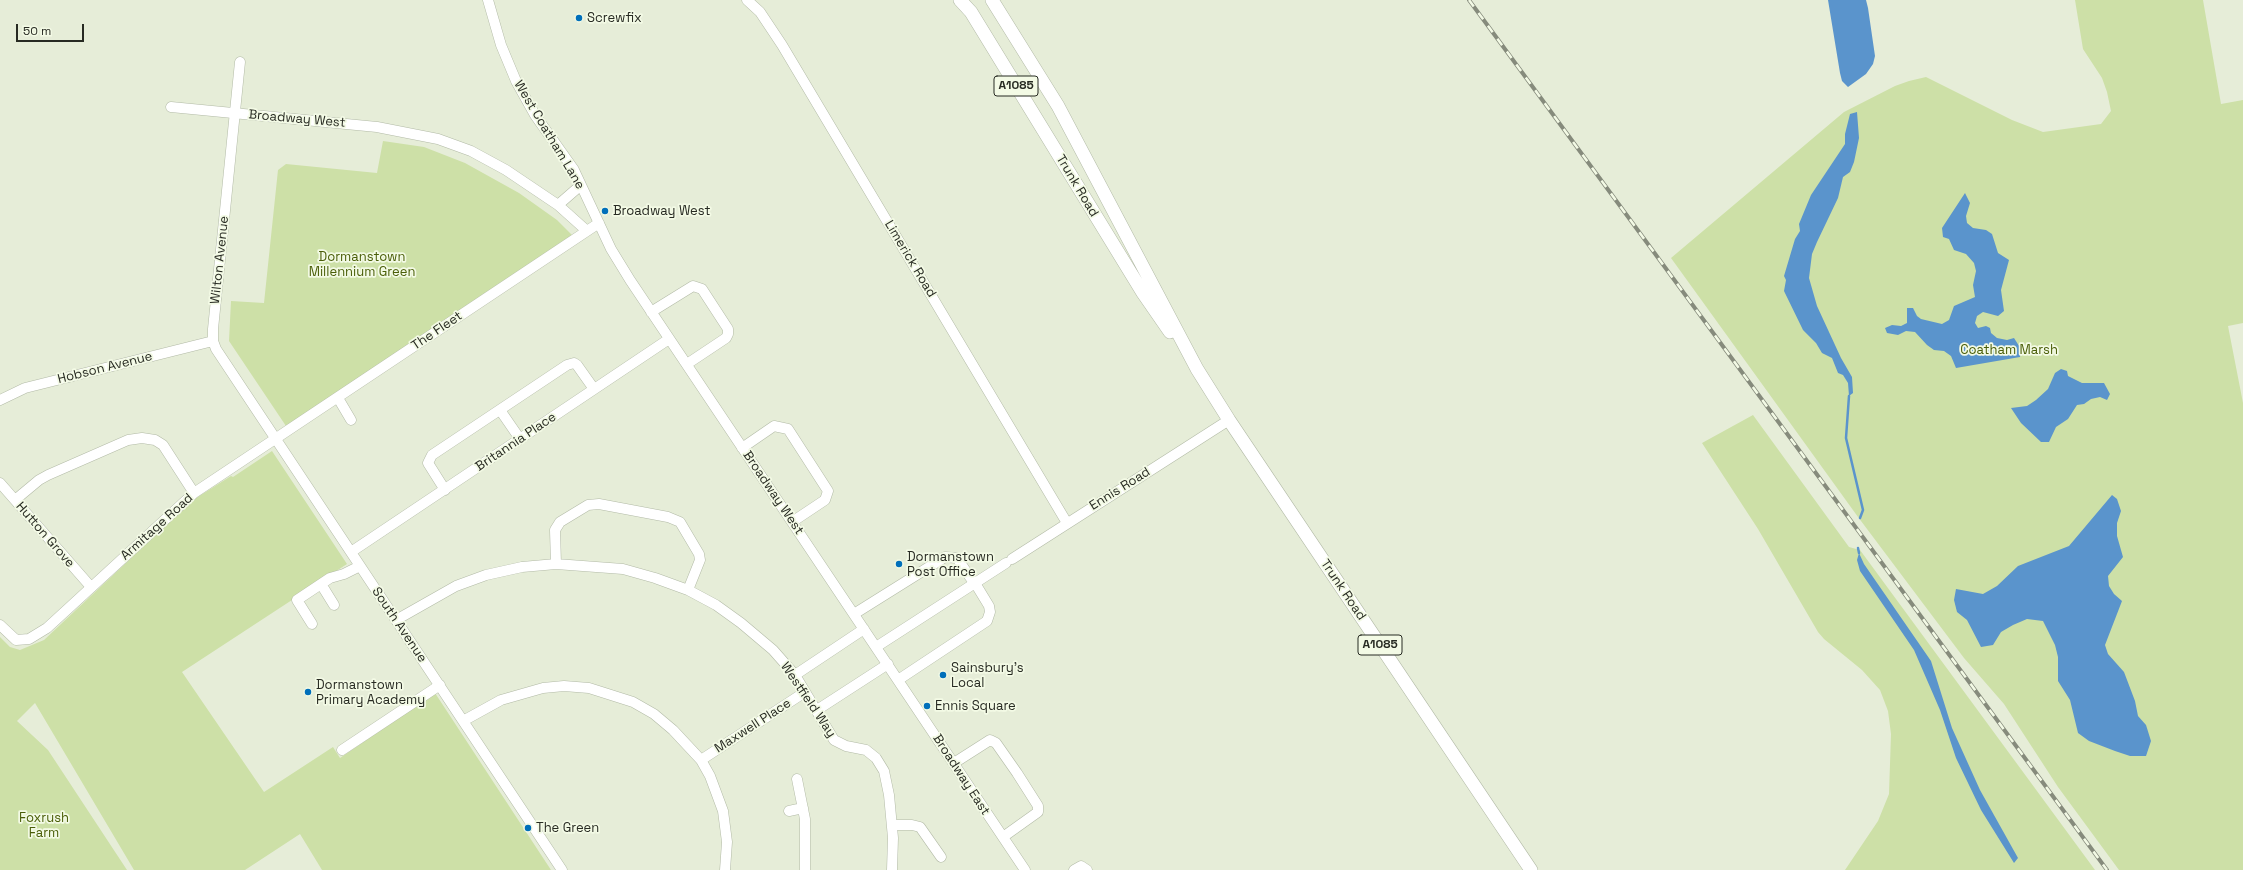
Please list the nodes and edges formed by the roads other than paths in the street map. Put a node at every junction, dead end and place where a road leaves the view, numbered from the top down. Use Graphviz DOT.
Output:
graph roads {
  1 [pos="488,0"];
  2 [pos="747,0"];
  3 [pos="960,0"];
  4 [pos="992,0"];
  5 [pos="240,62"];
  6 [pos="171,107"];
  7 [pos="236,113"];
  8 [pos="581,185"];
  9 [pos="558,205"];
  10 [pos="599,223"];
  11 [pos="587,231"];
  12 [pos="652,312"];
  13 [pos="670,339"];
  14 [pos="213,341"];
  15 [pos="687,364"];
  16 [pos="1197,369"];
  17 [pos="594,389"];
  18 [pos="338,398"];
  19 [pos="0,400"];
  20 [pos="500,410"];
  21 [pos="351,420"];
  22 [pos="1229,420"];
  23 [pos="276,439"];
  24 [pos="520,439"];
  25 [pos="742,448"];
  26 [pos="0,483"];
  27 [pos="445,490"];
  28 [pos="194,493"];
  29 [pos="15,500"];
  30 [pos="792,522"];
  31 [pos="1067,523"];
  32 [pos="351,552"];
  33 [pos="556,564"];
  34 [pos="360,566"];
  35 [pos="975,583"];
  36 [pos="321,584"];
  37 [pos="91,587"];
  38 [pos="688,590"];
  39 [pos="334,605"];
  40 [pos="854,614"];
  41 [pos="396,620"];
  42 [pos="312,624"];
  43 [pos="0,625"];
  44 [pos="864,629"];
  45 [pos="876,647"];
  46 [pos="888,664"];
  47 [pos="794,675"];
  48 [pos="898,680"];
  49 [pos="440,686"];
  50 [pos="805,692"];
  51 [pos="816,710"];
  52 [pos="463,721"];
  53 [pos="342,750"];
  54 [pos="701,760"];
  55 [pos="954,763"];
  56 [pos="797,779"];
  57 [pos="803,808"];
  58 [pos="789,811"];
  59 [pos="892,825"];
  60 [pos="1003,837"];
  61 [pos="941,857"];
  62 [pos="562,870"];
  63 [pos="725,870"];
  64 [pos="805,870"];
  65 [pos="892,870"];
  66 [pos="1025,870"];
  67 [pos="1074,870"];
  68 [pos="1087,870"];
  69 [pos="1531,870"];
  1 -- 8 [label="street, West Coatham Lane"];
  2 -- 31 [label="street, Limerick Road"];
  3 -- 16 [label="main road, Trunk Road / A1085"];
  4 -- 16 [label="main road, Trunk Road / A1085"];
  5 -- 7 [label="street, Wilton Avenue"];
  6 -- 7 [label="street, Broadway West"];
  7 -- 9 [label="street, Broadway West"];
  7 -- 14 [label="street, Wilton Avenue"];
  8 -- 9 [label="street"];
  8 -- 10 [label="street, West Coatham Lane"];
  9 -- 11 [label="street, Broadway West"];
  10 -- 11 [label="street, The Fleet"];
  10 -- 12 [label="street, Broadway West"];
  11 -- 18 [label="street, The Fleet"];
  12 -- 13 [label="street, Broadway West"];
  12 -- 15 [label="street"];
  13 -- 15 [label="street, Broadway West"];
  13 -- 17 [label="street, Britannia Place"];
  14 -- 19 [label="street, Hobson Avenue"];
  14 -- 23 [label="street"];
  15 -- 25 [label="street, Broadway West"];
  16 -- 22 [label="main road, Trunk Road / A1085"];
  17 -- 20 [label="street"];
  17 -- 24 [label="street, Britannia Place"];
  18 -- 21 [label="street"];
  18 -- 23 [label="street, The Fleet"];
  20 -- 24 [label="street"];
  20 -- 27 [label="street"];
  22 -- 31 [label="street, Ennis Road"];
  22 -- 69 [label="main road, Trunk Road / A1085"];
  23 -- 28 [label="street, Armitage Road"];
  23 -- 32 [label="street, South Avenue"];
  24 -- 27 [label="street, Britannia Place"];
  25 -- 30 [label="street, Broadway West"];
  25 -- 30 [label="street"];
  26 -- 29 [label="street, Hutton Grove"];
  27 -- 32 [label="street, Britannia Place"];
  28 -- 29 [label="street"];
  28 -- 37 [label="street, Armitage Road"];
  29 -- 37 [label="street, Hutton Grove"];
  30 -- 40 [label="street, Broadway West"];
  31 -- 35 [label="street, Ennis Road"];
  32 -- 34 [label="street, South Avenue"];
  33 -- 38 [label="street, Westfield Way"];
  33 -- 38 [label="street"];
  33 -- 41 [label="street, Westfield Way"];
  34 -- 36 [label="street"];
  34 -- 41 [label="street, South Avenue"];
  35 -- 40 [label="street"];
  35 -- 45 [label="street, Ennis Road"];
  35 -- 48 [label="street"];
  36 -- 39 [label="street"];
  36 -- 42 [label="street"];
  37 -- 43 [label="street, Armitage Road"];
  38 -- 47 [label="street, Westfield Way"];
  40 -- 44 [label="street, Broadway West"];
  41 -- 49 [label="street, South Avenue"];
  44 -- 45 [label="street, Broadway West"];
  44 -- 47 [label="street"];
  45 -- 46 [label="street, Broadway West"];
  46 -- 48 [label="street, Broadway West"];
  46 -- 51 [label="street"];
  47 -- 50 [label="street, Westfield Way"];
  48 -- 55 [label="street, Broadway East"];
  49 -- 52 [label="street, South Avenue"];
  49 -- 53 [label="street"];
  50 -- 51 [label="street, Westfield Way"];
  50 -- 54 [label="street, Maxwell Place"];
  51 -- 59 [label="street, Westfield Way"];
  52 -- 54 [label="street"];
  52 -- 62 [label="street, South Avenue"];
  54 -- 63 [label="street"];
  55 -- 60 [label="street, Broadway East"];
  55 -- 60 [label="street"];
  56 -- 57 [label="street"];
  57 -- 58 [label="street"];
  57 -- 64 [label="street"];
  59 -- 61 [label="street"];
  59 -- 65 [label="street, Westfield Way"];
  60 -- 66 [label="street, Broadway East"];
  67 -- 68 [label="street"];
}
